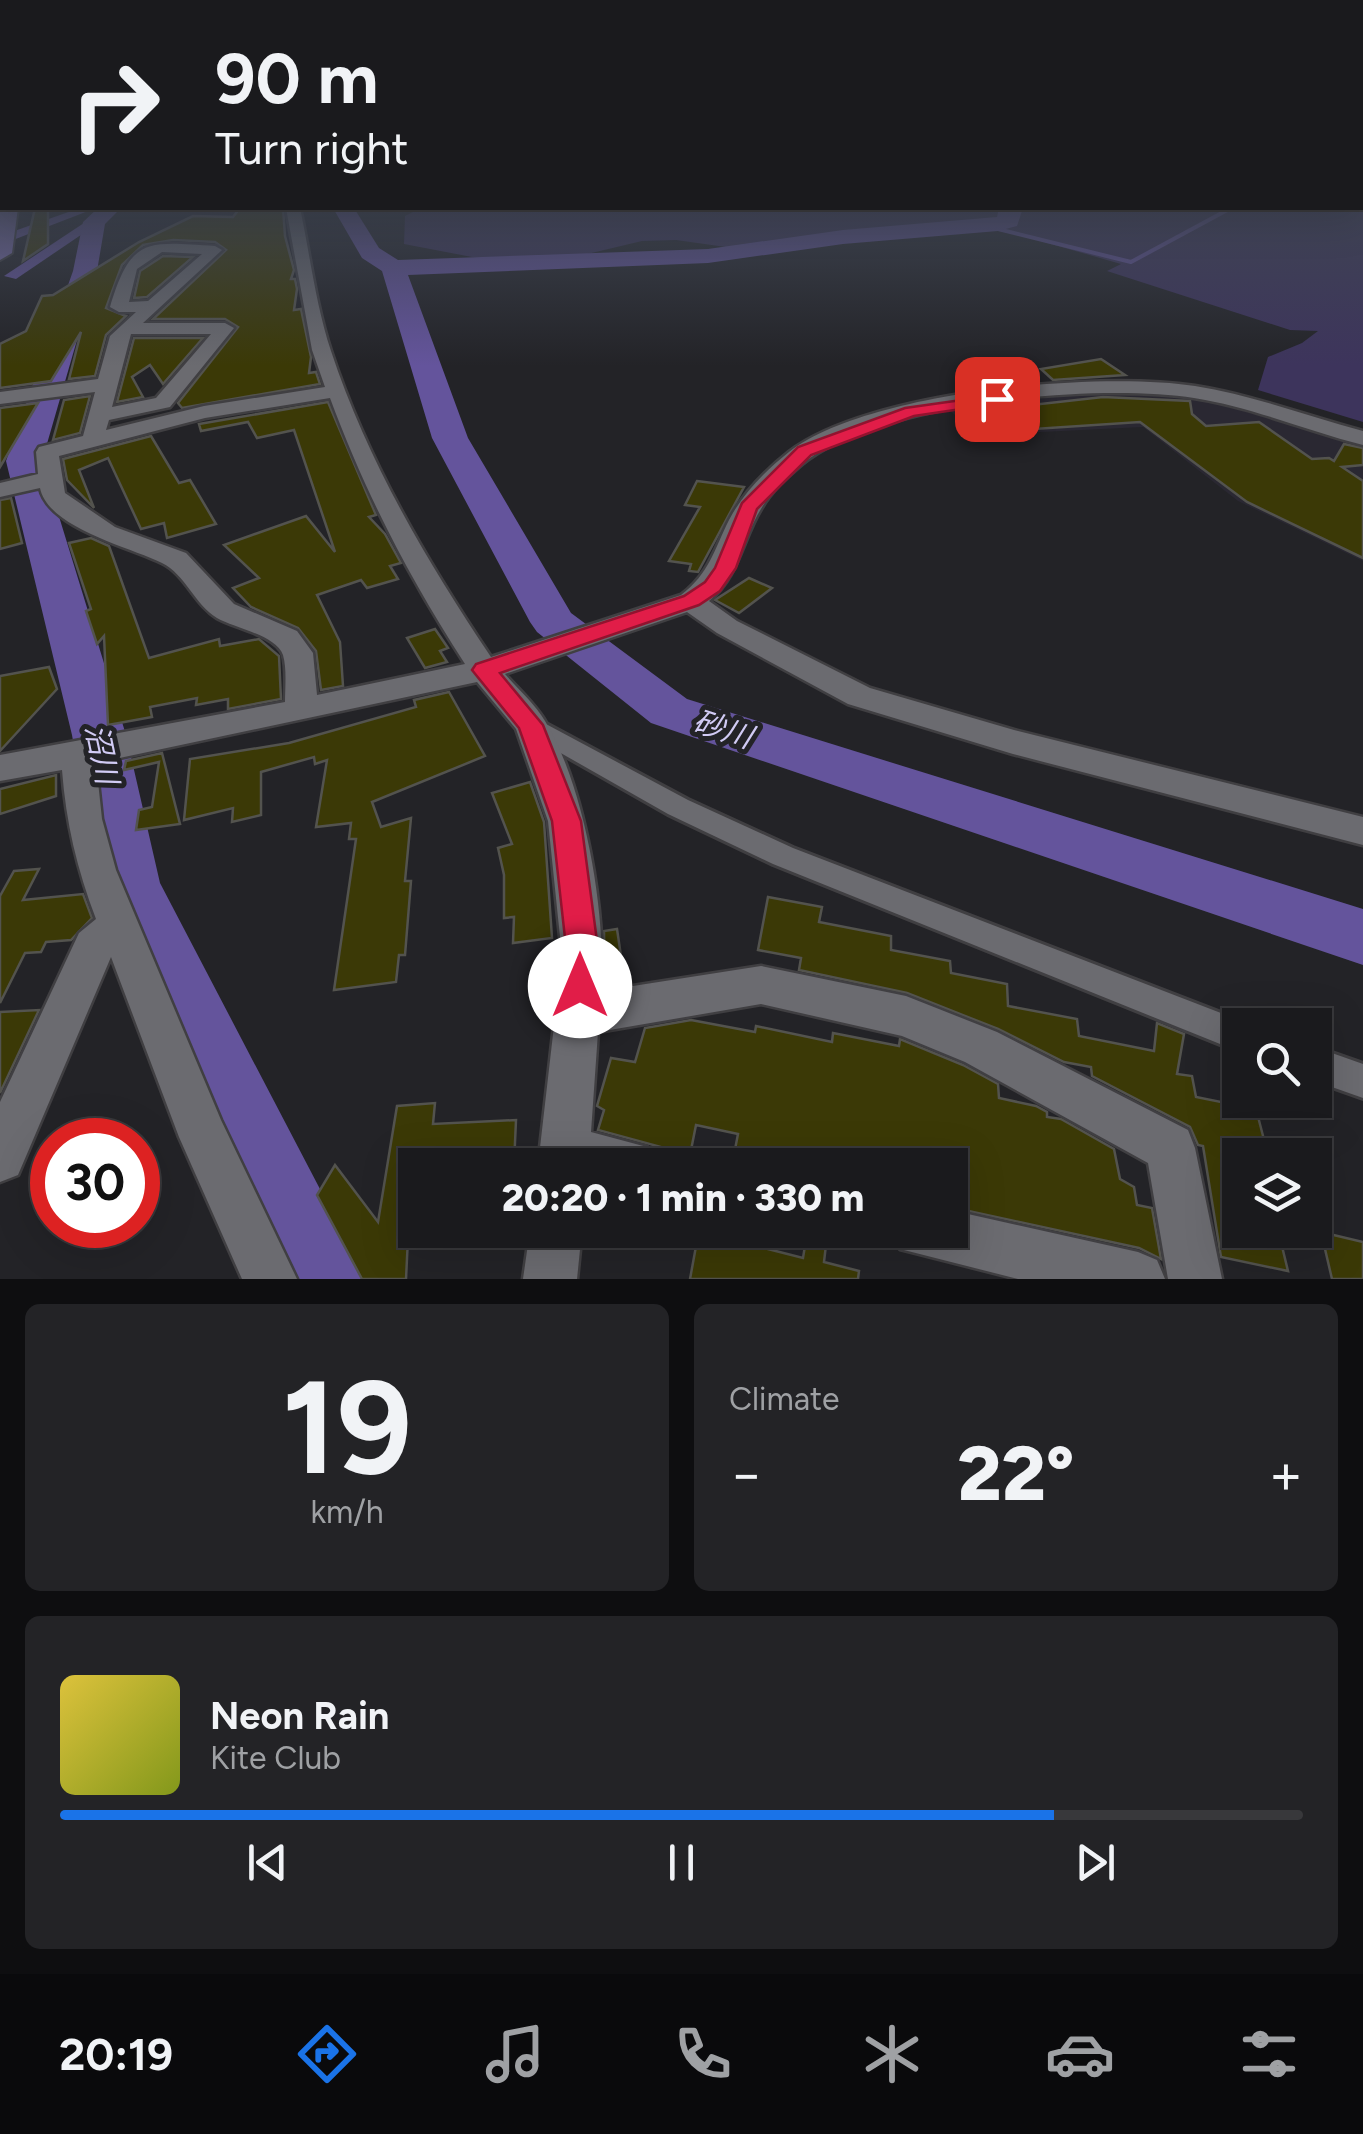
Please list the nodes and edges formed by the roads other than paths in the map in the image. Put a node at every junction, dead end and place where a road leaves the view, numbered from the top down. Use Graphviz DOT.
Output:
graph roads {
  1 [pos="158,247"];
  2 [pos="169,247"];
  3 [pos="301,247"];
  4 [pos="154,306"];
  5 [pos="128,329"];
  6 [pos="107,384"];
  7 [pos="338,392"];
  8 [pos="0,398"];
  9 [pos="96,428"];
  10 [pos="1363,438"];
  11 [pos="50,479"];
  12 [pos="0,490"];
  13 [pos="682,604"];
  14 [pos="493,667"];
  15 [pos="302,710"];
  16 [pos="531,725"];
  17 [pos="78,755"];
  18 [pos="0,768"];
  19 [pos="1363,831"];
  20 [pos="119,925"];
  21 [pos="578,1015"];
  22 [pos="1222,1029"];
  23 [pos="1332,1070"];
  24 [pos="1363,1080"];
  25 [pos="565,1148"];
  26 [pos="0,1157"];
  27 [pos="968,1241"];
  28 [pos="554,1248"];
  29 [pos="270,1279"];
  30 [pos="550,1279"];
  31 [pos="1138,1279"];
  32 [pos="1194,1279"];
  1 -- 4 [label="street"];
  2 -- 4 [label="street"];
  3 -- 7 [label="street"];
  4 -- 5 [label="street"];
  5 -- 6 [label="street"];
  5 -- 9 [label="street"];
  6 -- 8 [label="street"];
  6 -- 9 [label="street"];
  7 -- 9 [label="street"];
  7 -- 14 [label="street"];
  9 -- 11 [label="street"];
  10 -- 13 [label="street"];
  11 -- 12 [label="street"];
  11 -- 15 [label="street"];
  13 -- 14 [label="street"];
  13 -- 19 [label="street"];
  14 -- 15 [label="street"];
  14 -- 16 [label="street"];
  15 -- 17 [label="street"];
  16 -- 21 [label="street"];
  16 -- 22 [label="street"];
  17 -- 18 [label="street"];
  17 -- 20 [label="street"];
  20 -- 26 [label="street"];
  20 -- 29 [label="street"];
  21 -- 25 [label="street"];
  21 -- 32 [label="street"];
  23 -- 24 [label="street"];
  27 -- 31 [label="street"];
  28 -- 30 [label="street"];
}
